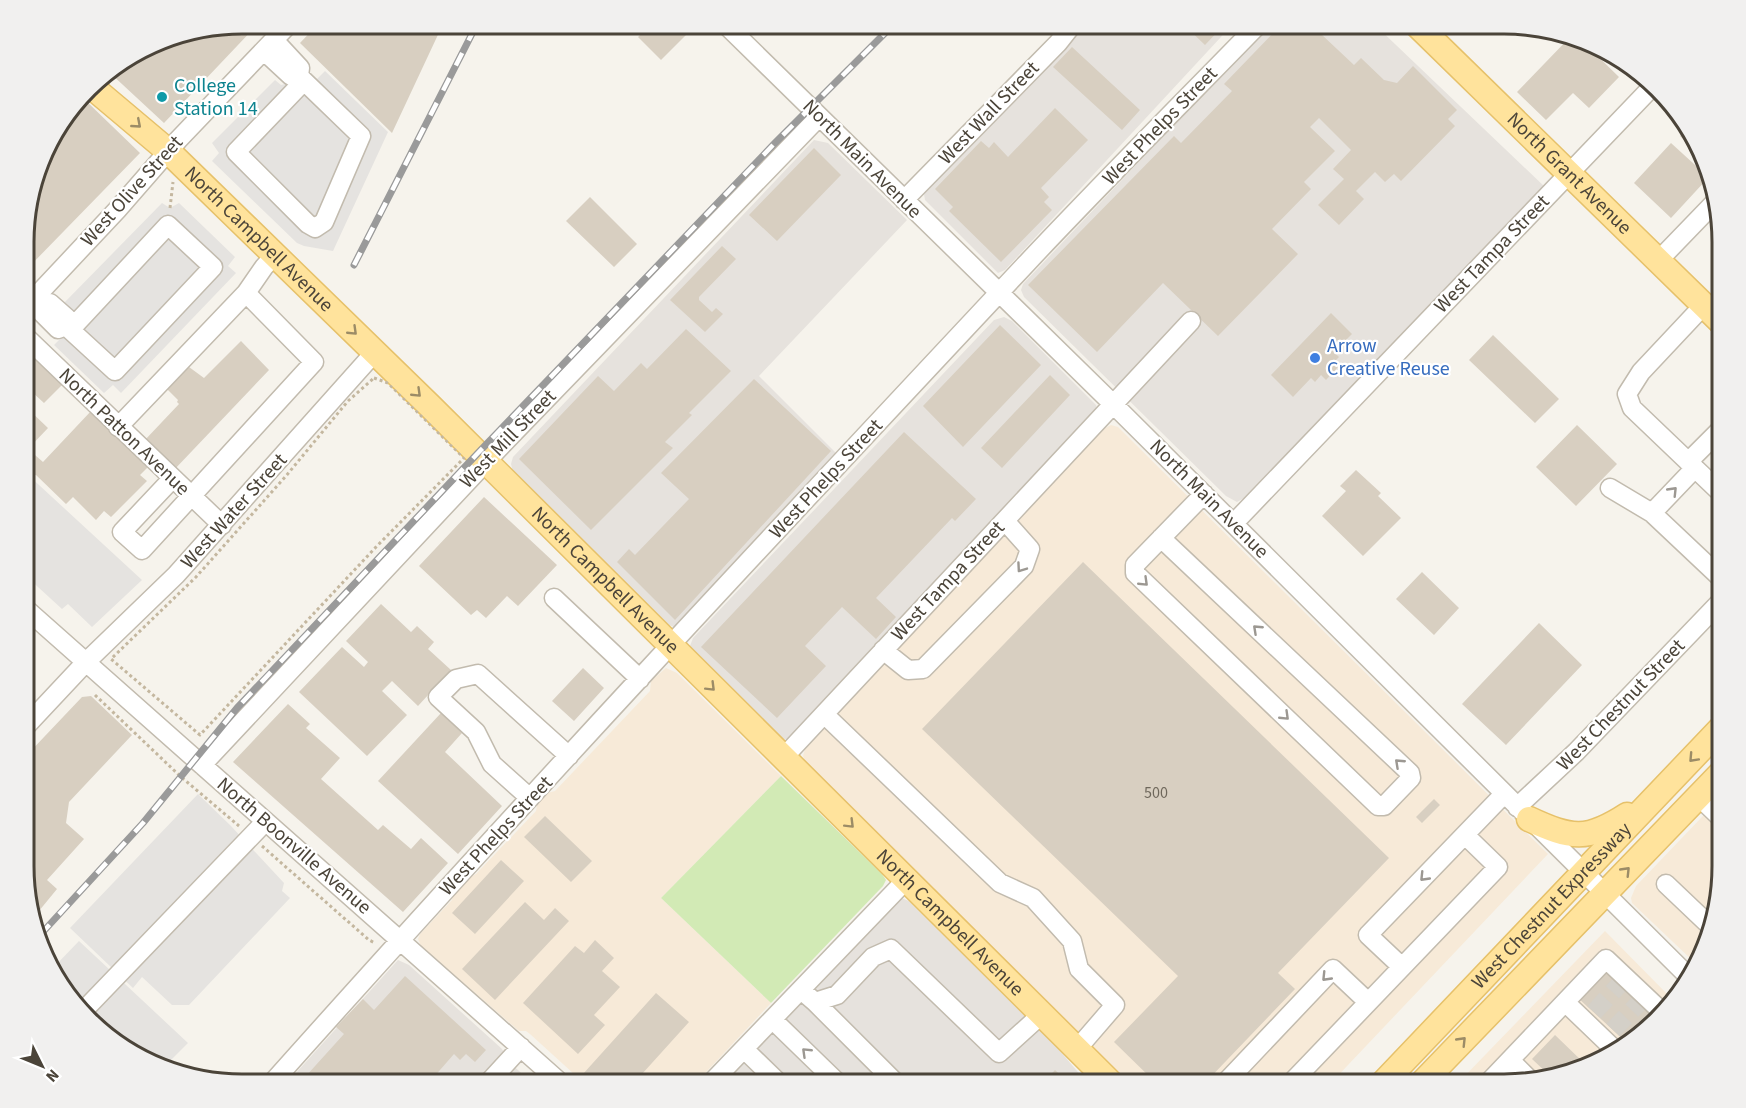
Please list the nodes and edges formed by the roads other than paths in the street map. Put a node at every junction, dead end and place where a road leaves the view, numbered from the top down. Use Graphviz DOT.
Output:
graph roads {
  1 [pos="280,34"];
  2 [pos="735,34"];
  3 [pos="1065,34"];
  4 [pos="1249,34"];
  5 [pos="1426,34"];
  6 [pos="269,46"];
  7 [pos="302,78"];
  8 [pos="1647,92"];
  9 [pos="98,93"];
  10 [pos="819,117"];
  11 [pos="168,152"];
  12 [pos="1568,174"];
  13 [pos="904,200"];
  14 [pos="1709,208"];
  15 [pos="275,255"];
  16 [pos="1657,262"];
  17 [pos="246,292"];
  18 [pos="999,294"];
  19 [pos="34,301"];
  20 [pos="1703,306"];
  21 [pos="1711,313"];
  22 [pos="1191,321"];
  23 [pos="68,328"];
  24 [pos="34,345"];
  25 [pos="375,352"];
  26 [pos="1114,405"];
  27 [pos="118,427"];
  28 [pos="1711,441"];
  29 [pos="486,462"];
  30 [pos="1691,465"];
  31 [pos="172,479"];
  32 [pos="1711,484"];
  33 [pos="1610,488"];
  34 [pos="1204,494"];
  35 [pos="191,496"];
  36 [pos="1652,513"];
  37 [pos="1005,521"];
  38 [pos="1234,524"];
  39 [pos="222,525"];
  40 [pos="1161,538"];
  41 [pos="1711,569"];
  42 [pos="554,598"];
  43 [pos="1711,611"];
  44 [pos="34,616"];
  45 [pos="670,646"];
  46 [pos="883,650"];
  47 [pos="86,662"];
  48 [pos="640,679"];
  49 [pos="824,714"];
  50 [pos="34,717"];
  51 [pos="1711,739"];
  52 [pos="569,756"];
  53 [pos="783,758"];
  54 [pos="202,765"];
  55 [pos="1711,783"];
  56 [pos="1664,790"];
  57 [pos="1504,794"];
  58 [pos="1698,796"];
  59 [pos="530,798"];
  60 [pos="1711,808"];
  61 [pos="1523,813"];
  62 [pos="265,822"];
  63 [pos="1465,835"];
  64 [pos="1584,873"];
  65 [pos="906,880"];
  66 [pos="1666,884"];
  67 [pos="1604,894"];
  68 [pos="1704,920"];
  69 [pos="400,940"];
  70 [pos="1402,967"];
  71 [pos="1682,971"];
  72 [pos="808,996"];
  73 [pos="1368,1002"];
  74 [pos="1565,1002"];
  75 [pos="88,1006"];
  76 [pos="1655,1008"];
  77 [pos="1042,1014"];
  78 [pos="773,1020"];
  79 [pos="1611,1040"];
  80 [pos="521,1047"];
  81 [pos="744,1049"];
  82 [pos="1077,1049"];
  83 [pos="1510,1060"];
  84 [pos="1522,1072"];
  85 [pos="886,1073"];
  86 [pos="1101,1073"];
  87 [pos="1234,1073"];
  88 [pos="1300,1073"];
  89 [pos="1392,1073"];
  90 [pos="1432,1073"];
  91 [pos="1498,1073"];
  92 [pos="280,1074"];
  93 [pos="496,1074"];
  94 [pos="551,1074"];
  95 [pos="720,1074"];
  96 [pos="769,1074"];
  97 [pos="828,1074"];
  1 -- 6 [label="street, West Olive Street"];
  2 -- 10 [label="street, North Main Avenue"];
  3 -- 13 [label="street, West Wall Street"];
  4 -- 18 [label="street, West Phelps Street"];
  5 -- 12 [label="main road, North Grant Avenue"];
  6 -- 7 [label="street"];
  6 -- 11 [label="street, West Olive Street"];
  7 -- 7 [label="street"];
  8 -- 12 [label="street, West Tampa Street"];
  9 -- 11 [label="main road, North Campbell Avenue, one-way"];
  10 -- 13 [label="street, North Main Avenue"];
  10 -- 29 [label="street, West Mill Street"];
  11 -- 15 [label="main road, North Campbell Avenue"];
  11 -- 19 [label="street, West Olive Street"];
  12 -- 16 [label="main road, North Grant Avenue"];
  12 -- 38 [label="street, West Tampa Street"];
  13 -- 18 [label="street, North Main Avenue"];
  14 -- 16 [label="street"];
  15 -- 17 [label="street"];
  15 -- 25 [label="main road, North Campbell Avenue, one-way"];
  16 -- 20 [label="main road, North Grant Avenue"];
  17 -- 27 [label="street"];
  17 -- 35 [label="street"];
  18 -- 26 [label="street, North Main Avenue"];
  18 -- 45 [label="street, West Phelps Street"];
  19 -- 23 [label="street"];
  20 -- 21 [label="main road, North Grant Avenue"];
  20 -- 30 [label="street"];
  22 -- 26 [label="street, West Tampa Street"];
  23 -- 23 [label="street"];
  24 -- 27 [label="street, North Patton Avenue"];
  25 -- 29 [label="main road, North Campbell Avenue, one-way"];
  25 -- 39 [label="street, West Water Street"];
  26 -- 34 [label="street, North Main Avenue"];
  26 -- 37 [label="street, West Tampa Street"];
  27 -- 31 [label="street, North Patton Avenue"];
  28 -- 30 [label="street"];
  29 -- 45 [label="main road, North Campbell Avenue"];
  29 -- 54 [label="street, West Mill Street"];
  30 -- 32 [label="street"];
  36 -- 30 [label="street, one-way"];
  31 -- 35 [label="street, North Patton Avenue"];
  31 -- 35 [label="street"];
  33 -- 36 [label="street"];
  34 -- 38 [label="street, North Main Avenue"];
  34 -- 40 [label="street"];
  35 -- 39 [label="street, North Patton Avenue"];
  36 -- 41 [label="street"];
  37 -- 46 [label="street, West Tampa Street"];
  37 -- 46 [label="street, one-way"];
  38 -- 57 [label="street, North Main Avenue"];
  39 -- 47 [label="street, West Water Street"];
  40 -- 40 [label="street, one-way"];
  42 -- 48 [label="street"];
  43 -- 61 [label="street, West Chestnut Street"];
  44 -- 47 [label="street, North Boonville Avenue"];
  45 -- 48 [label="street, West Phelps Street"];
  45 -- 53 [label="main road, North Campbell Avenue, one-way"];
  46 -- 49 [label="street, West Tampa Street"];
  47 -- 50 [label="street, West Water Street"];
  47 -- 54 [label="street, North Boonville Avenue"];
  48 -- 52 [label="street, West Phelps Street"];
  49 -- 53 [label="street, West Tampa Street"];
  49 -- 82 [label="street"];
  51 -- 56 [label="main road, West Chestnut Expressway, one-way"];
  52 -- 59 [label="street, West Phelps Street"];
  52 -- 59 [label="street"];
  53 -- 65 [label="main road, North Campbell Avenue, one-way"];
  54 -- 62 [label="street, North Boonville Avenue"];
  55 -- 58 [label="main road, West Chestnut Expressway"];
  56 -- 61 [label="main road"];
  56 -- 64 [label="main road, West Chestnut Expressway"];
  57 -- 61 [label="street, North Main Avenue"];
  57 -- 63 [label="street"];
  58 -- 60 [label="street"];
  67 -- 58 [label="main road, West Chestnut Expressway, one-way"];
  59 -- 69 [label="street, West Phelps Street"];
  61 -- 64 [label="street, North Main Avenue"];
  62 -- 69 [label="street, North Boonville Avenue"];
  62 -- 75 [label="street"];
  63 -- 70 [label="street"];
  63 -- 70 [label="street, one-way"];
  64 -- 67 [label="street, North Main Avenue"];
  64 -- 89 [label="main road, West Chestnut Expressway"];
  65 -- 72 [label="street"];
  65 -- 77 [label="main road, North Campbell Avenue"];
  66 -- 68 [label="street"];
  67 -- 71 [label="street, North Main Avenue"];
  90 -- 67 [label="main road, West Chestnut Expressway, one-way"];
  69 -- 80 [label="street, North Boonville Avenue"];
  69 -- 92 [label="street, West Phelps Street"];
  70 -- 73 [label="street"];
  72 -- 77 [label="street"];
  72 -- 78 [label="street"];
  72 -- 85 [label="street"];
  73 -- 87 [label="street, one-way"];
  73 -- 88 [label="street"];
  74 -- 76 [label="street"];
  74 -- 79 [label="street"];
  74 -- 83 [label="street"];
  77 -- 82 [label="main road, North Campbell Avenue"];
  78 -- 81 [label="street"];
  97 -- 78 [label="street, one-way"];
  80 -- 93 [label="street"];
  80 -- 94 [label="street, North Boonville Avenue"];
  81 -- 95 [label="street"];
  81 -- 96 [label="street"];
  82 -- 86 [label="main road, North Campbell Avenue"];
  83 -- 84 [label="street"];
  83 -- 91 [label="street"];
}
